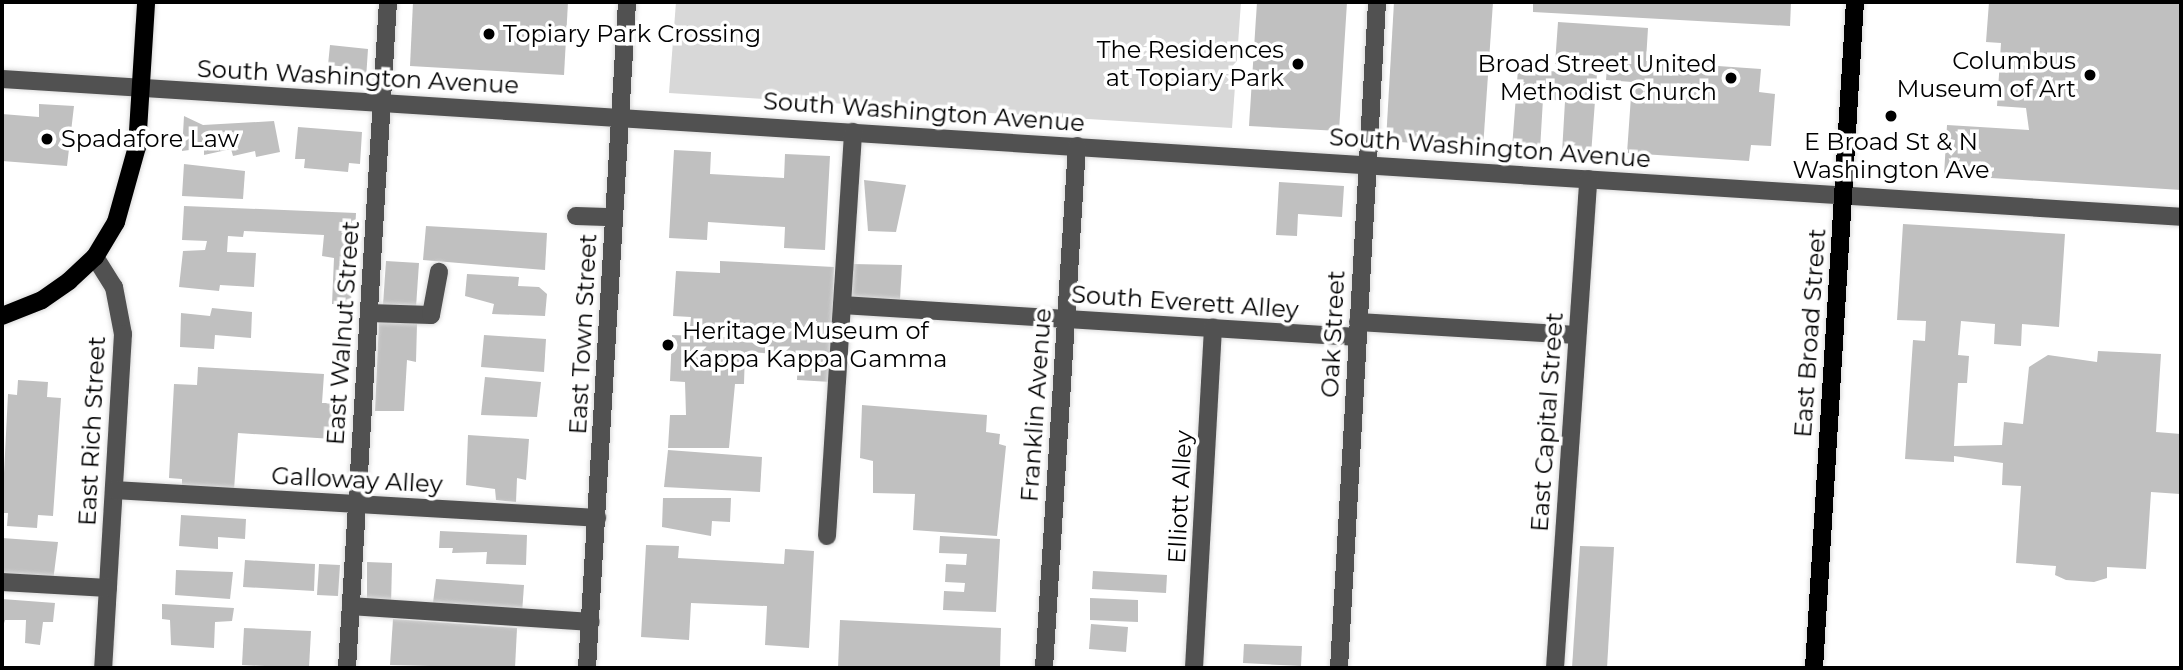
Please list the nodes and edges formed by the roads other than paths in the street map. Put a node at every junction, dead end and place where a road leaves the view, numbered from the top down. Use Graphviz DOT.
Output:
graph roads {
  1 [pos="146,2"];
  2 [pos="388,2"];
  3 [pos="627,2"];
  4 [pos="1377,2"];
  5 [pos="1855,2"];
  6 [pos="2,79"];
  7 [pos="141,88"];
  8 [pos="382,103"];
  9 [pos="620,117"];
  10 [pos="853,132"];
  11 [pos="1077,146"];
  12 [pos="1367,165"];
  13 [pos="1588,179"];
  14 [pos="1843,195"];
  15 [pos="576,216"];
  16 [pos="2181,217"];
  17 [pos="614,218"];
  18 [pos="95,257"];
  19 [pos="439,272"];
  20 [pos="842,305"];
  21 [pos="369,313"];
  22 [pos="2,316"];
  23 [pos="1066,319"];
  24 [pos="1213,328"];
  25 [pos="1358,329"];
  26 [pos="1577,335"];
  27 [pos="114,490"];
  28 [pos="357,504"];
  29 [pos="597,519"];
  30 [pos="827,536"];
  31 [pos="2,582"];
  32 [pos="108,588"];
  33 [pos="351,606"];
  34 [pos="590,621"];
  35 [pos="103,668"];
  36 [pos="347,668"];
  37 [pos="587,668"];
  38 [pos="1044,668"];
  39 [pos="1194,668"];
  40 [pos="1339,668"];
  41 [pos="1555,668"];
  42 [pos="1814,668"];
  1 -- 7 [label="main road"];
  2 -- 8 [label="street, East Walnut Street"];
  3 -- 9 [label="street, East Town Street"];
  4 -- 12 [label="street, Oak Street"];
  5 -- 14 [label="main road, East Broad Street"];
  6 -- 7 [label="street, South Washington Avenue"];
  7 -- 8 [label="street, South Washington Avenue"];
  7 -- 18 [label="main road"];
  8 -- 9 [label="street, South Washington Avenue"];
  8 -- 21 [label="street, East Walnut Street"];
  9 -- 10 [label="street, South Washington Avenue"];
  9 -- 17 [label="street, East Town Street"];
  10 -- 11 [label="street, South Washington Avenue"];
  10 -- 20 [label="street"];
  11 -- 12 [label="street, South Washington Avenue"];
  11 -- 23 [label="street, Franklin Avenue"];
  12 -- 13 [label="street, South Washington Avenue"];
  12 -- 25 [label="street, Oak Street"];
  13 -- 14 [label="street, South Washington Avenue"];
  13 -- 26 [label="street, East Capital Street"];
  14 -- 16 [label="street, South Washington Avenue"];
  14 -- 42 [label="main road, East Broad Street"];
  15 -- 17 [label="street"];
  17 -- 29 [label="street, East Town Street"];
  18 -- 22 [label="main road"];
  18 -- 27 [label="street, East Rich Street"];
  19 -- 21 [label="street"];
  20 -- 23 [label="street, South Everett Alley"];
  20 -- 30 [label="street"];
  21 -- 28 [label="street, East Walnut Street"];
  23 -- 24 [label="street, South Everett Alley"];
  23 -- 38 [label="street, Franklin Avenue"];
  24 -- 25 [label="street, South Everett Alley"];
  24 -- 39 [label="street, Elliott Alley"];
  25 -- 26 [label="street, South Everett Alley"];
  25 -- 40 [label="street, Oak Street"];
  26 -- 41 [label="street, East Capital Street"];
  27 -- 28 [label="street, Galloway Alley"];
  27 -- 32 [label="street, East Rich Street"];
  28 -- 29 [label="street, Galloway Alley"];
  28 -- 33 [label="street, East Walnut Street"];
  29 -- 34 [label="street, East Town Street"];
  31 -- 32 [label="street"];
  32 -- 35 [label="street, East Rich Street"];
  33 -- 34 [label="street"];
  33 -- 36 [label="street, East Walnut Street"];
  34 -- 37 [label="street, East Town Street"];
}
